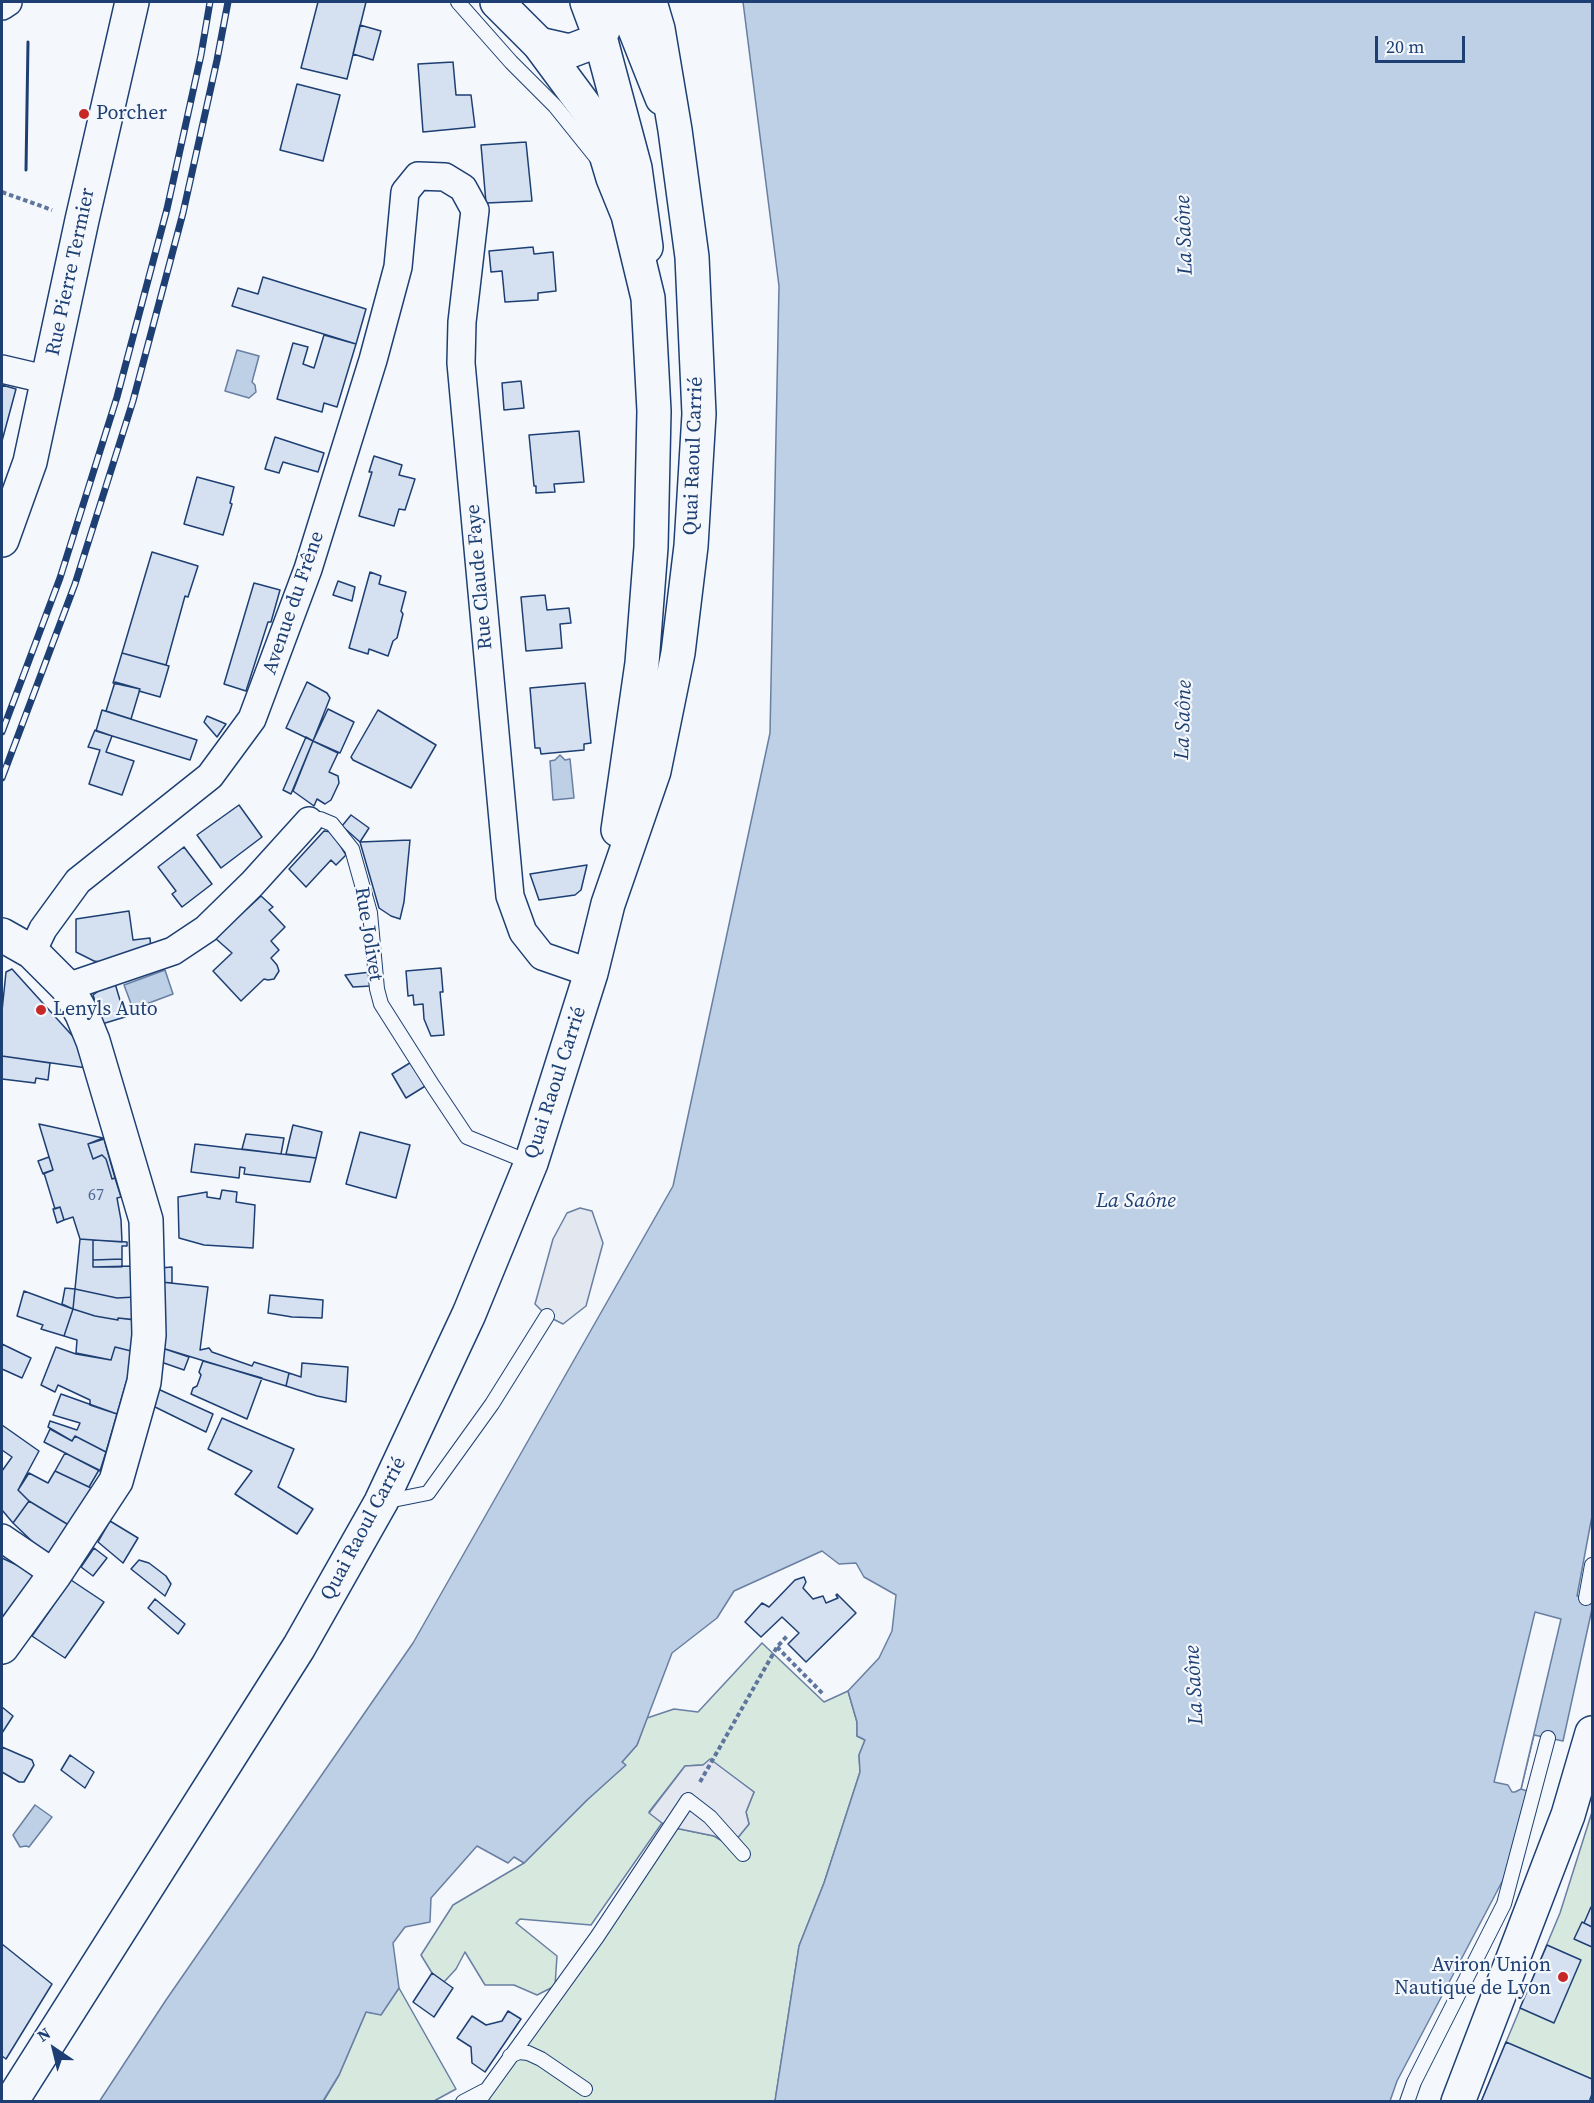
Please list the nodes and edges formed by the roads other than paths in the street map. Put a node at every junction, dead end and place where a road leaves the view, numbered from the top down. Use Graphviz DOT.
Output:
graph roads {
  1 [pos="8,2"];
  2 [pos="132,2"];
  3 [pos="458,2"];
  4 [pos="497,2"];
  5 [pos="587,2"];
  6 [pos="613,2"];
  7 [pos="624,2"];
  8 [pos="650,2"];
  9 [pos="2,6"];
  10 [pos="600,38"];
  11 [pos="539,44"];
  12 [pos="675,130"];
  13 [pos="418,176"];
  14 [pos="613,178"];
  15 [pos="648,298"];
  16 [pos="2,369"];
  17 [pos="49,380"];
  18 [pos="2,540"];
  19 [pos="309,821"];
  20 [pos="608,904"];
  21 [pos="15,942"];
  22 [pos="591,974"];
  23 [pos="68,987"];
  24 [pos="531,1163"];
  25 [pos="547,1316"];
  26 [pos="381,1502"];
  27 [pos="2,1538"];
  28 [pos="1593,1565"];
  29 [pos="55,1574"];
  30 [pos="1586,1598"];
  31 [pos="2,1647"];
  32 [pos="1593,1733"];
  33 [pos="1548,1737"];
  34 [pos="743,1854"];
  35 [pos="1517,1909"];
  36 [pos="510,2056"];
  37 [pos="585,2089"];
  38 [pos="10,2093"];
  39 [pos="482,2096"];
  40 [pos="463,2102"];
  41 [pos="1407,2102"];
  42 [pos="1458,2102"];
  1 -- 9 [label="street"];
  2 -- 17 [label="main road, Rue Pierre Termier"];
  3 -- 14 [label="lane, Quai Raoul Carrié"];
  4 -- 11 [label="main road, Quai Raoul Carrié"];
  5 -- 10 [label="main road"];
  6 -- 10 [label="main road"];
  7 -- 12 [label="main road"];
  8 -- 12 [label="main road, Quai Raoul Carrié"];
  10 -- 11 [label="main road"];
  10 -- 15 [label="main road"];
  11 -- 14 [label="main road, Quai Raoul Carrié"];
  12 -- 20 [label="main road, Quai Raoul Carrié"];
  13 -- 21 [label="street, Avenue du Frêne"];
  13 -- 22 [label="street, Rue Claude Faye"];
  14 -- 15 [label="main road, Quai Raoul Carrié"];
  15 -- 20 [label="main road, Quai Raoul Carrié"];
  16 -- 17 [label="street"];
  17 -- 18 [label="main road, Rue Pierre Termier"];
  19 -- 23 [label="street, Rue Jolivet"];
  19 -- 24 [label="lane, Rue Jolivet"];
  20 -- 22 [label="main road, Quai Raoul Carrié"];
  21 -- 23 [label="main road"];
  22 -- 24 [label="main road, Quai Raoul Carrié"];
  23 -- 29 [label="main road"];
  24 -- 26 [label="main road, Quai Raoul Carrié"];
  25 -- 26 [label="lane"];
  26 -- 38 [label="main road, Quai Raoul Carrié"];
  27 -- 29 [label="street"];
  28 -- 30 [label="lane"];
  29 -- 31 [label="main road"];
  32 -- 35 [label="main road"];
  33 -- 35 [label="lane"];
  34 -- 36 [label="lane"];
  35 -- 41 [label="lane"];
  35 -- 42 [label="main road"];
  36 -- 37 [label="lane"];
  36 -- 39 [label="lane"];
  39 -- 40 [label="lane"];
}
